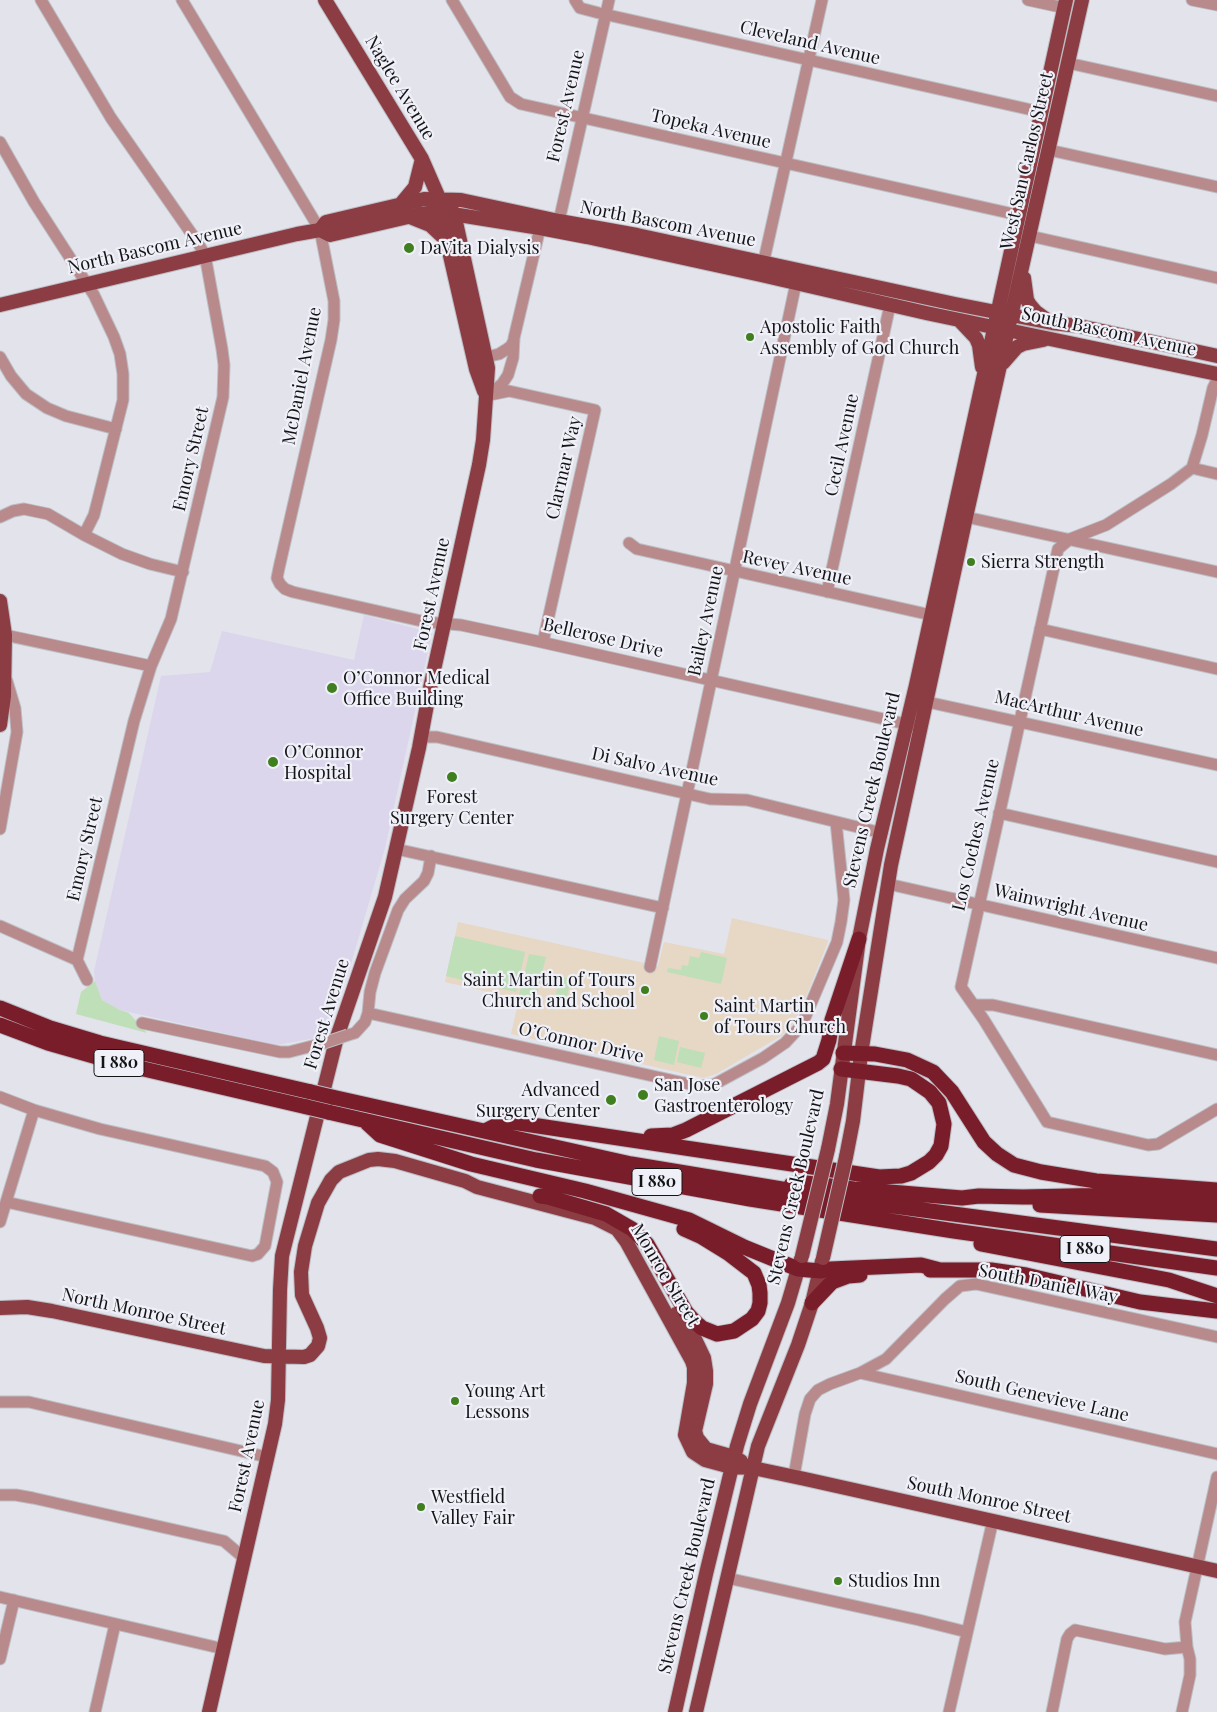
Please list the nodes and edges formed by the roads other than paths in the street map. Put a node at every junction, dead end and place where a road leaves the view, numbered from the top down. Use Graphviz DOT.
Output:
graph roads {
  1 [pos="41,0"];
  2 [pos="182,0"];
  3 [pos="452,0"];
  4 [pos="575,0"];
  5 [pos="609,0"];
  6 [pos="822,0"];
  7 [pos="1028,0"];
  8 [pos="1082,0"];
  9 [pos="1192,0"];
  10 [pos="329,1"];
  11 [pos="1065,4"];
  12 [pos="1217,6"];
  13 [pos="606,15"];
  14 [pos="808,60"];
  15 [pos="1068,63"];
  16 [pos="1051,70"];
  17 [pos="1062,92"];
  18 [pos="1217,96"];
  19 [pos="1041,112"];
  20 [pos="582,118"];
  21 [pos="0,142"];
  22 [pos="1049,150"];
  23 [pos="422,160"];
  24 [pos="785,164"];
  25 [pos="1217,186"];
  26 [pos="439,205"];
  27 [pos="404,211"];
  28 [pos="454,213"];
  29 [pos="1018,215"];
  30 [pos="559,221"];
  31 [pos="540,228"];
  32 [pos="320,230"];
  33 [pos="1030,236"];
  34 [pos="448,242"];
  35 [pos="205,255"];
  36 [pos="1023,267"];
  37 [pos="762,268"];
  38 [pos="1217,278"];
  39 [pos="796,283"];
  40 [pos="87,284"];
  41 [pos="0,305"];
  42 [pos="890,305"];
  43 [pos="997,312"];
  44 [pos="1012,315"];
  45 [pos="959,320"];
  46 [pos="1052,323"];
  47 [pos="994,327"];
  48 [pos="1008,330"];
  49 [pos="514,338"];
  50 [pos="1050,339"];
  51 [pos="1217,356"];
  52 [pos="0,357"];
  53 [pos="486,357"];
  54 [pos="1001,365"];
  55 [pos="1217,374"];
  56 [pos="983,376"];
  57 [pos="1217,380"];
  58 [pos="485,396"];
  59 [pos="116,429"];
  60 [pos="1192,468"];
  61 [pos="1217,474"];
  62 [pos="959,516"];
  63 [pos="0,517"];
  64 [pos="84,535"];
  65 [pos="1070,539"];
  66 [pos="629,543"];
  67 [pos="182,572"];
  68 [pos="735,572"];
  69 [pos="1217,572"];
  70 [pos="280,584"];
  71 [pos="827,592"];
  72 [pos="0,601"];
  73 [pos="931,615"];
  74 [pos="445,623"];
  75 [pos="1040,629"];
  76 [pos="2,634"];
  77 [pos="543,642"];
  78 [pos="151,666"];
  79 [pos="1217,669"];
  80 [pos="2,678"];
  81 [pos="711,681"];
  82 [pos="919,700"];
  83 [pos="1020,721"];
  84 [pos="0,725"];
  85 [pos="913,725"];
  86 [pos="421,736"];
  87 [pos="1217,765"];
  88 [pos="687,794"];
  89 [pos="999,814"];
  90 [pos="836,822"];
  91 [pos="0,829"];
  92 [pos="882,833"];
  93 [pos="396,849"];
  94 [pos="431,856"];
  95 [pos="1217,862"];
  96 [pos="891,866"];
  97 [pos="888,884"];
  98 [pos="978,905"];
  99 [pos="663,908"];
  100 [pos="0,926"];
  101 [pos="859,939"];
  102 [pos="1217,958"];
  103 [pos="77,960"];
  104 [pos="650,967"];
  105 [pos="87,980"];
  106 [pos="974,1005"];
  107 [pos="0,1008"];
  108 [pos="368,1014"];
  109 [pos="142,1023"];
  110 [pos="0,1025"];
  111 [pos="843,1053"];
  112 [pos="861,1054"];
  113 [pos="1217,1055"];
  114 [pos="841,1069"];
  115 [pos="860,1071"];
  116 [pos="0,1097"];
  117 [pos="309,1100"];
  118 [pos="1217,1109"];
  119 [pos="34,1110"];
  120 [pos="363,1120"];
  121 [pos="485,1131"];
  122 [pos="610,1137"];
  123 [pos="1056,1175"];
  124 [pos="1217,1180"];
  125 [pos="465,1181"];
  126 [pos="780,1189"];
  127 [pos="1217,1190"];
  128 [pos="540,1196"];
  129 [pos="962,1198"];
  130 [pos="6,1202"];
  131 [pos="1217,1204"];
  132 [pos="648,1209"];
  133 [pos="1217,1216"];
  134 [pos="0,1222"];
  135 [pos="954,1231"];
  136 [pos="1217,1249"];
  137 [pos="800,1262"];
  138 [pos="821,1265"];
  139 [pos="1217,1268"];
  140 [pos="940,1270"];
  141 [pos="1217,1296"];
  142 [pos="812,1303"];
  143 [pos="0,1308"];
  144 [pos="1210,1310"];
  145 [pos="1217,1338"];
  146 [pos="279,1357"];
  147 [pos="860,1373"];
  148 [pos="0,1402"];
  149 [pos="1217,1454"];
  150 [pos="267,1457"];
  151 [pos="733,1462"];
  152 [pos="753,1468"];
  153 [pos="794,1476"];
  154 [pos="1217,1477"];
  155 [pos="0,1495"];
  156 [pos="993,1520"];
  157 [pos="244,1558"];
  158 [pos="1197,1566"];
  159 [pos="1217,1570"];
  160 [pos="727,1578"];
  161 [pos="0,1598"];
  162 [pos="14,1600"];
  163 [pos="115,1624"];
  164 [pos="967,1632"];
  165 [pos="1187,1647"];
  166 [pos="224,1649"];
  167 [pos="0,1659"];
  168 [pos="95,1712"];
  169 [pos="210,1712"];
  170 [pos="676,1712"];
  171 [pos="696,1712"];
  172 [pos="949,1712"];
  173 [pos="1052,1712"];
  174 [pos="1182,1712"];
  1 -- 35 [label="street, Emory Street"];
  2 -- 32 [label="street, McDaniel Avenue"];
  3 -- 20 [label="street, Topeka Avenue"];
  4 -- 13 [label="street, Cleveland Avenue"];
  5 -- 13 [label="street, Forest Avenue"];
  6 -- 14 [label="street"];
  7 -- 11 [label="street"];
  8 -- 15 [label="main road, West San Carlos Street"];
  9 -- 12 [label="street"];
  10 -- 23 [label="main road, Naglee Avenue"];
  11 -- 16 [label="main road, West San Carlos Street"];
  11 -- 17 [label="main road"];
  13 -- 14 [label="street, Cleveland Avenue"];
  13 -- 20 [label="street, Forest Avenue"];
  14 -- 19 [label="street, Cleveland Avenue"];
  14 -- 24 [label="street"];
  15 -- 17 [label="main road, West San Carlos Street"];
  15 -- 18 [label="street"];
  16 -- 19 [label="main road, West San Carlos Street"];
  16 -- 22 [label="main road"];
  17 -- 22 [label="main road, West San Carlos Street"];
  19 -- 29 [label="main road, West San Carlos Street"];
  20 -- 24 [label="street, Topeka Avenue"];
  20 -- 30 [label="street, Forest Avenue"];
  21 -- 40 [label="street"];
  22 -- 25 [label="street"];
  22 -- 33 [label="main road, West San Carlos Street"];
  23 -- 26 [label="main road, Naglee Avenue"];
  23 -- 27 [label="main road"];
  24 -- 29 [label="street, Topeka Avenue"];
  24 -- 37 [label="street"];
  26 -- 27 [label="main road, North Bascom Avenue"];
  26 -- 28 [label="main road, North Bascom Avenue"];
  26 -- 30 [label="main road, North Bascom Avenue"];
  26 -- 34 [label="main road, Naglee Avenue"];
  27 -- 32 [label="main road, North Bascom Avenue"];
  27 -- 34 [label="main road"];
  28 -- 31 [label="main road, North Bascom Avenue"];
  28 -- 53 [label="main road"];
  29 -- 43 [label="main road, West San Carlos Street"];
  30 -- 37 [label="main road, North Bascom Avenue"];
  31 -- 37 [label="main road, North Bascom Avenue"];
  31 -- 49 [label="street"];
  32 -- 35 [label="main road, North Bascom Avenue"];
  32 -- 70 [label="street, McDaniel Avenue"];
  33 -- 36 [label="main road, West San Carlos Street"];
  33 -- 38 [label="street"];
  34 -- 58 [label="main road, Naglee Avenue"];
  35 -- 40 [label="main road, North Bascom Avenue"];
  35 -- 67 [label="street, Emory Street"];
  36 -- 44 [label="main road, West San Carlos Street"];
  36 -- 46 [label="main road"];
  37 -- 39 [label="main road, North Bascom Avenue"];
  37 -- 43 [label="main road, North Bascom Avenue"];
  39 -- 42 [label="main road, North Bascom Avenue"];
  39 -- 68 [label="street, Bailey Avenue"];
  40 -- 41 [label="main road, North Bascom Avenue"];
  40 -- 59 [label="street"];
  42 -- 45 [label="main road, North Bascom Avenue"];
  42 -- 71 [label="street, Cecil Avenue"];
  43 -- 44 [label="main road, North Bascom Avenue"];
  43 -- 47 [label="main road, West San Carlos Street"];
  44 -- 46 [label="main road, South Bascom Avenue"];
  44 -- 48 [label="main road, West San Carlos Street"];
  45 -- 47 [label="main road, North Bascom Avenue"];
  45 -- 56 [label="main road"];
  46 -- 51 [label="main road, South Bascom Avenue"];
  47 -- 48 [label="main road, South Bascom Avenue"];
  47 -- 56 [label="main road, Stevens Creek Boulevard"];
  48 -- 50 [label="main road, South Bascom Avenue"];
  48 -- 54 [label="main road, Stevens Creek Boulevard"];
  49 -- 53 [label="street"];
  49 -- 58 [label="street"];
  50 -- 54 [label="main road"];
  50 -- 55 [label="main road, South Bascom Avenue"];
  52 -- 59 [label="street"];
  53 -- 58 [label="main road"];
  54 -- 62 [label="main road, Stevens Creek Boulevard"];
  56 -- 62 [label="main road, Stevens Creek Boulevard"];
  57 -- 60 [label="street"];
  58 -- 74 [label="main road, Forest Avenue"];
  58 -- 77 [label="street, Clarmar Way"];
  59 -- 64 [label="street"];
  60 -- 61 [label="street"];
  60 -- 65 [label="street"];
  62 -- 65 [label="street"];
  62 -- 73 [label="main road, Stevens Creek Boulevard"];
  62 -- 82 [label="main road, Stevens Creek Boulevard"];
  63 -- 64 [label="street"];
  64 -- 67 [label="street"];
  65 -- 69 [label="street"];
  65 -- 75 [label="street, Los Coches Avenue"];
  66 -- 68 [label="street, Revey Avenue"];
  67 -- 78 [label="street, Emory Street"];
  68 -- 71 [label="street, Revey Avenue"];
  68 -- 81 [label="street, Bailey Avenue"];
  70 -- 74 [label="street, Bellerose Drive"];
  71 -- 73 [label="street, Revey Avenue"];
  72 -- 76 [label="main road"];
  73 -- 82 [label="main road, Stevens Creek Boulevard"];
  74 -- 77 [label="street, Bellerose Drive"];
  74 -- 86 [label="main road, Forest Avenue"];
  75 -- 79 [label="street"];
  75 -- 83 [label="street, Los Coches Avenue"];
  76 -- 78 [label="street"];
  76 -- 80 [label="main road"];
  77 -- 81 [label="street, Bellerose Drive"];
  78 -- 103 [label="street, Emory Street"];
  80 -- 84 [label="main road"];
  80 -- 91 [label="street"];
  81 -- 85 [label="street, Bellerose Drive"];
  81 -- 88 [label="street, Bailey Avenue"];
  82 -- 83 [label="street, MacArthur Avenue"];
  82 -- 85 [label="main road, Stevens Creek Boulevard"];
  83 -- 87 [label="street, MacArthur Avenue"];
  83 -- 89 [label="street, Los Coches Avenue"];
  85 -- 92 [label="main road, Stevens Creek Boulevard"];
  85 -- 96 [label="main road, Stevens Creek Boulevard"];
  86 -- 88 [label="street, Di Salvo Avenue"];
  86 -- 93 [label="main road, Forest Avenue"];
  88 -- 90 [label="street, Di Salvo Avenue"];
  88 -- 99 [label="street, Bailey Avenue"];
  89 -- 95 [label="street"];
  89 -- 98 [label="street, Los Coches Avenue"];
  90 -- 92 [label="street, Di Salvo Avenue"];
  90 -- 108 [label="street, O’Connor Drive"];
  92 -- 96 [label="main road"];
  92 -- 101 [label="main road, Stevens Creek Boulevard"];
  93 -- 94 [label="street"];
  93 -- 146 [label="main road, Forest Avenue"];
  94 -- 99 [label="street"];
  94 -- 108 [label="street"];
  96 -- 97 [label="main road, Stevens Creek Boulevard"];
  97 -- 98 [label="street, Wainwright Avenue"];
  97 -- 112 [label="main road, Stevens Creek Boulevard"];
  98 -- 102 [label="street, Wainwright Avenue"];
  98 -- 106 [label="street, Los Coches Avenue"];
  99 -- 104 [label="street, Bailey Avenue"];
  100 -- 103 [label="street"];
  101 -- 111 [label="main road, Stevens Creek Boulevard"];
  101 -- 122 [label="highway"];
  103 -- 105 [label="street"];
  106 -- 113 [label="street"];
  106 -- 118 [label="street, Los Coches Avenue"];
  107 -- 117 [label="highway, I 880"];
  108 -- 109 [label="street, bridge"];
  110 -- 117 [label="highway, I 880"];
  111 -- 112 [label="highway"];
  111 -- 114 [label="main road, Stevens Creek Boulevard"];
  112 -- 115 [label="main road, Stevens Creek Boulevard"];
  112 -- 123 [label="highway"];
  114 -- 115 [label="highway"];
  114 -- 137 [label="main road, Stevens Creek Boulevard, bridge"];
  115 -- 122 [label="highway"];
  115 -- 138 [label="main road, Stevens Creek Boulevard, bridge"];
  116 -- 119 [label="street"];
  117 -- 120 [label="highway, I 880, bridge"];
  117 -- 121 [label="highway, I 880, bridge"];
  119 -- 130 [label="street"];
  119 -- 130 [label="street"];
  120 -- 132 [label="highway"];
  120 -- 135 [label="highway, I 880"];
  121 -- 122 [label="highway"];
  121 -- 126 [label="highway, I 880"];
  123 -- 124 [label="highway"];
  123 -- 127 [label="highway"];
  125 -- 128 [label="main road, Monroe Street"];
  125 -- 146 [label="main road, Monroe Street"];
  125 -- 151 [label="main road, Monroe Street"];
  126 -- 129 [label="highway"];
  126 -- 136 [label="highway, I 880"];
  128 -- 132 [label="highway"];
  128 -- 151 [label="main road, Monroe Street"];
  129 -- 131 [label="highway"];
  129 -- 133 [label="highway"];
  130 -- 134 [label="street"];
  132 -- 137 [label="highway"];
  135 -- 139 [label="highway, I 880"];
  135 -- 141 [label="highway"];
  137 -- 138 [label="highway"];
  137 -- 151 [label="main road, Stevens Creek Boulevard"];
  138 -- 140 [label="highway"];
  138 -- 142 [label="main road, Stevens Creek Boulevard"];
  140 -- 142 [label="highway"];
  140 -- 144 [label="highway"];
  142 -- 152 [label="main road, Stevens Creek Boulevard"];
  143 -- 146 [label="main road, North Monroe Street"];
  145 -- 147 [label="street, South Daniel Way"];
  146 -- 150 [label="main road, Forest Avenue"];
  147 -- 149 [label="street, South Genevieve Lane"];
  147 -- 153 [label="street, South Daniel Way"];
  148 -- 150 [label="street"];
  150 -- 157 [label="main road, Forest Avenue"];
  151 -- 152 [label="main road, South Monroe Street"];
  151 -- 170 [label="main road, Stevens Creek Boulevard"];
  152 -- 153 [label="main road, South Monroe Street"];
  152 -- 160 [label="main road, Stevens Creek Boulevard"];
  153 -- 156 [label="main road, South Monroe Street"];
  154 -- 158 [label="street"];
  155 -- 157 [label="street"];
  156 -- 158 [label="main road, South Monroe Street"];
  156 -- 164 [label="street"];
  157 -- 166 [label="main road, Forest Avenue"];
  158 -- 159 [label="main road, South Monroe Street"];
  158 -- 165 [label="street"];
  160 -- 164 [label="street"];
  160 -- 171 [label="main road, Stevens Creek Boulevard"];
  161 -- 162 [label="street"];
  162 -- 163 [label="street"];
  162 -- 167 [label="street"];
  163 -- 166 [label="street"];
  163 -- 168 [label="street"];
  164 -- 172 [label="street"];
  165 -- 173 [label="street"];
  165 -- 174 [label="street"];
  166 -- 169 [label="main road, Forest Avenue"];
}
